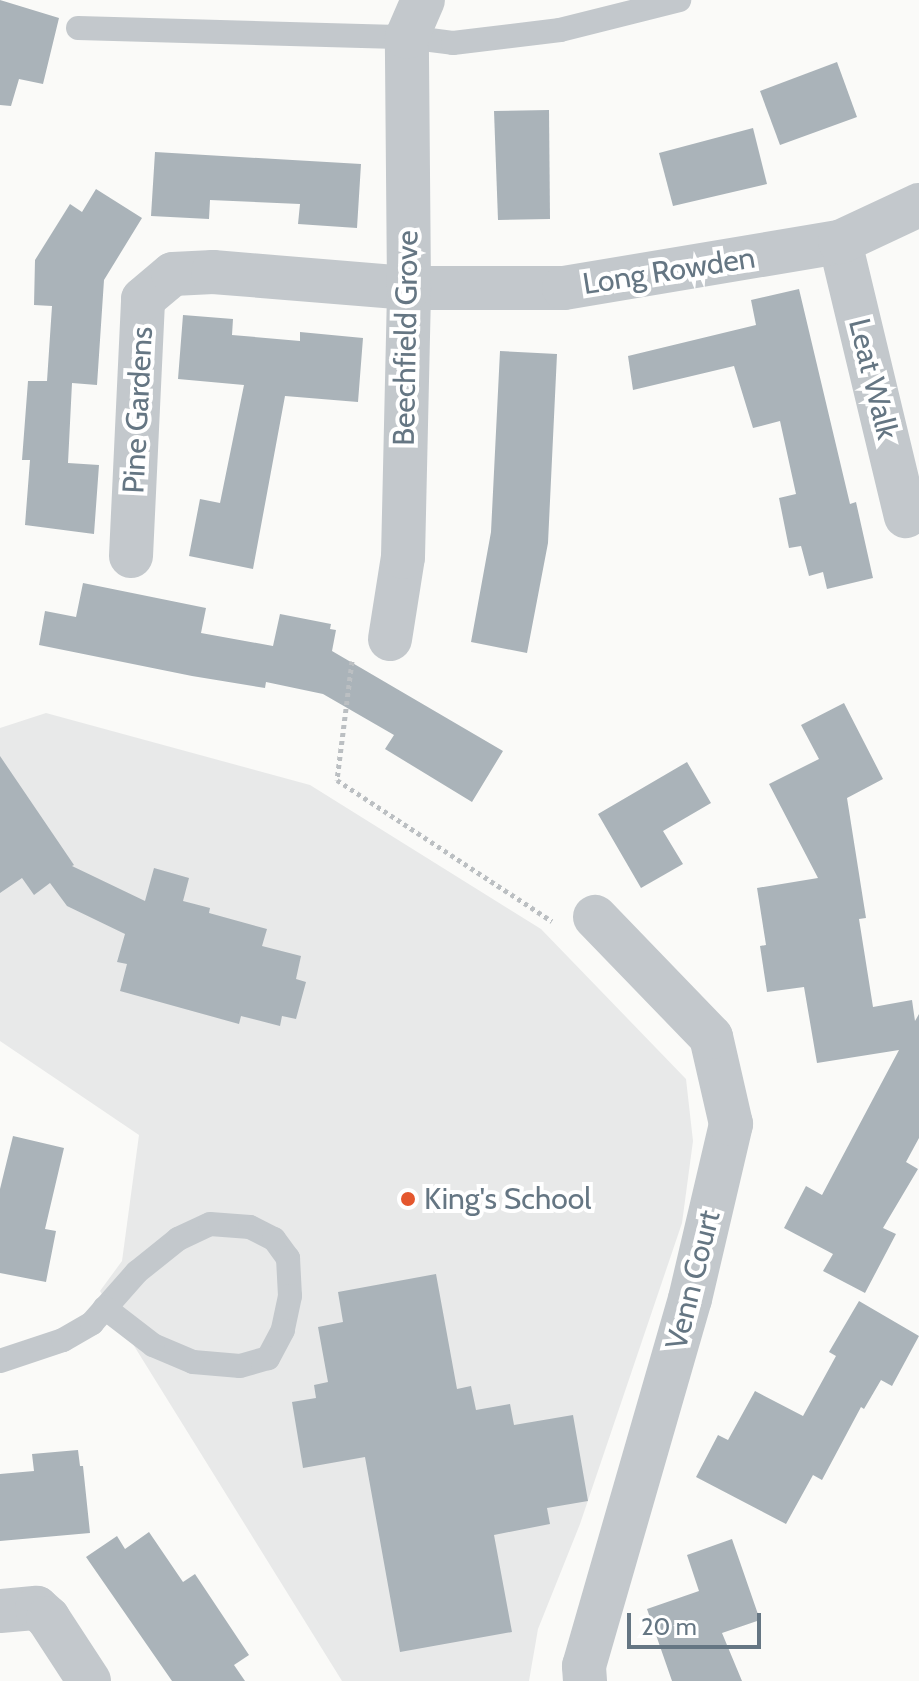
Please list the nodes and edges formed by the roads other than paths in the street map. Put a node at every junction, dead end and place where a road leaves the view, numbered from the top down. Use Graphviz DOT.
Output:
graph roads {
  1 [pos="679,0"];
  2 [pos="415,18"];
  3 [pos="78,28"];
  4 [pos="919,205"];
  5 [pos="840,242"];
  6 [pos="409,288"];
  7 [pos="906,516"];
  8 [pos="131,556"];
  9 [pos="390,639"];
  10 [pos="578,924"];
  11 [pos="105,1308"];
  12 [pos="0,1361"];
  13 [pos="0,1611"];
  14 [pos="89,1681"];
  15 [pos="585,1681"];
  1 -- 2 [label="lane"];
  2 -- 3 [label="lane"];
  2 -- 6 [label="street, Beechfield Grove"];
  4 -- 5 [label="street, Long Rowden"];
  5 -- 6 [label="street, Long Rowden"];
  5 -- 7 [label="street, Leat Walk"];
  6 -- 8 [label="street, Pine Gardens"];
  6 -- 9 [label="street, Beechfield Grove"];
  10 -- 15 [label="street, Venn Court"];
  11 -- 11 [label="lane"];
  11 -- 12 [label="lane"];
  13 -- 14 [label="street"];
}
